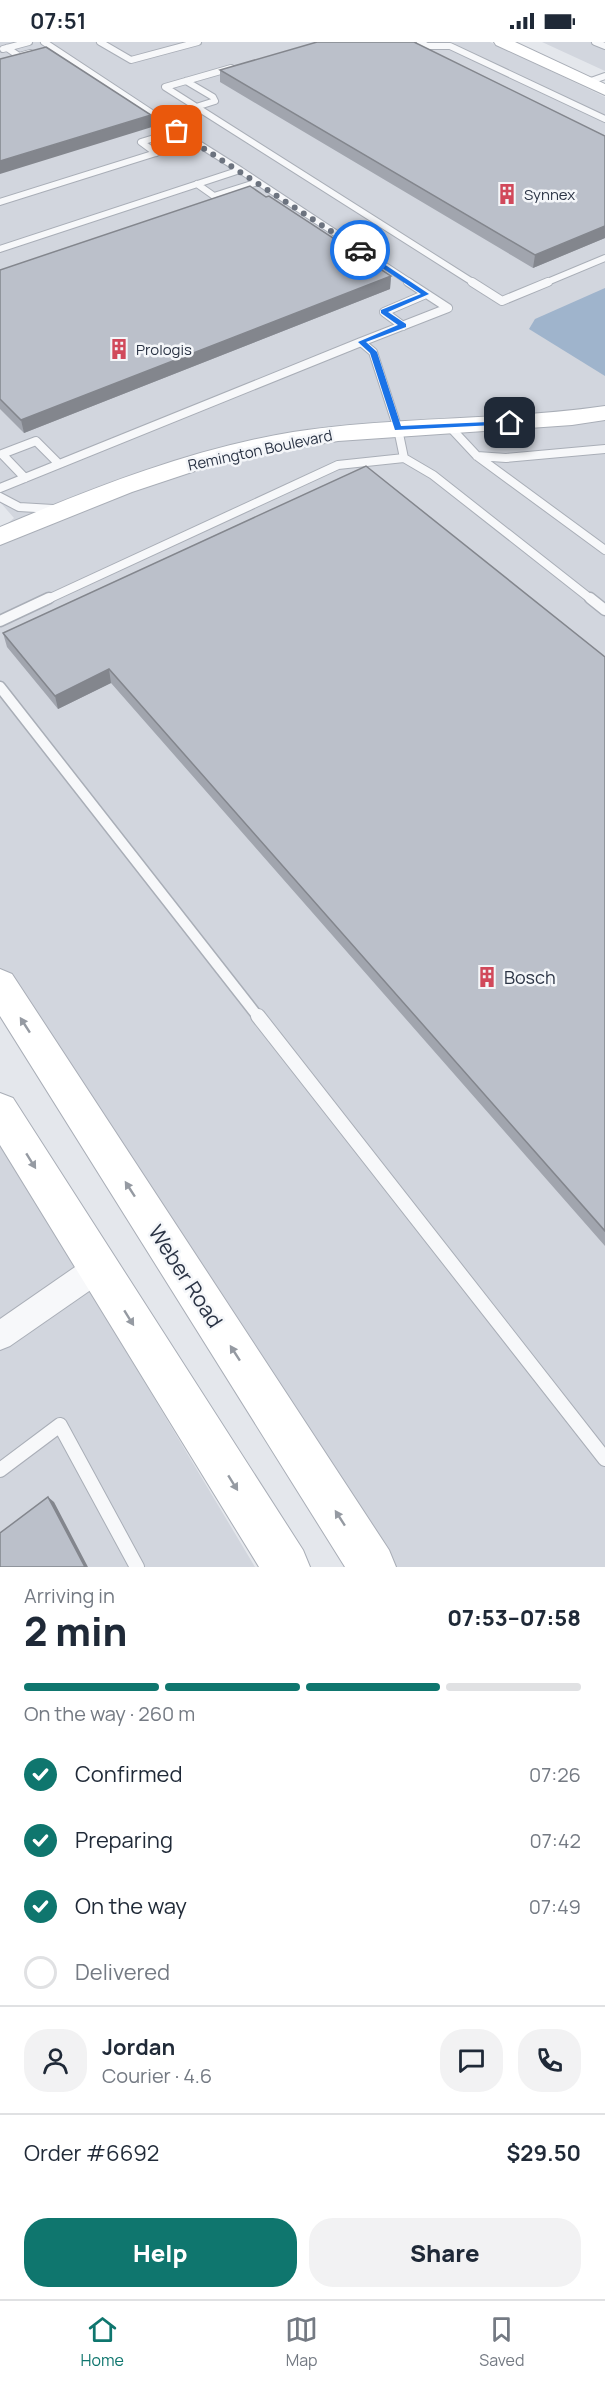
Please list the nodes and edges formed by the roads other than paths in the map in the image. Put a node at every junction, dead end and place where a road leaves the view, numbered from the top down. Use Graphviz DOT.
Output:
graph roads {
  1 [pos="28,42"];
  2 [pos="44,42"];
  3 [pos="100,42"];
  4 [pos="198,42"];
  5 [pos="420,42"];
  6 [pos="502,42"];
  7 [pos="595,42"];
  8 [pos="605,46"];
  9 [pos="7,48"];
  10 [pos="52,48"];
  11 [pos="0,50"];
  12 [pos="242,65"];
  13 [pos="605,76"];
  14 [pos="186,81"];
  15 [pos="588,82"];
  16 [pos="605,90"];
  17 [pos="196,107"];
  18 [pos="605,119"];
  19 [pos="177,131"];
  20 [pos="194,141"];
  21 [pos="156,153"];
  22 [pos="240,170"];
  23 [pos="258,182"];
  24 [pos="197,184"];
  25 [pos="0,202"];
  26 [pos="0,249"];
  27 [pos="605,258"];
  28 [pos="426,294"];
  29 [pos="403,326"];
  30 [pos="362,342"];
  31 [pos="605,413"];
  32 [pos="449,426"];
  33 [pos="398,429"];
  34 [pos="605,449"];
  35 [pos="1,453"];
  36 [pos="477,456"];
  37 [pos="404,458"];
  38 [pos="59,464"];
  39 [pos="25,478"];
  40 [pos="0,488"];
  41 [pos="1,498"];
  42 [pos="66,508"];
  43 [pos="0,509"];
  44 [pos="0,537"];
  45 [pos="605,550"];
  46 [pos="605,610"];
  47 [pos="0,621"];
  48 [pos="0,687"];
  49 [pos="0,985"];
  50 [pos="0,1111"];
  51 [pos="98,1268"];
  52 [pos="0,1336"];
  53 [pos="605,1459"];
  54 [pos="0,1470"];
  55 [pos="137,1567"];
  56 [pos="286,1567"];
  57 [pos="372,1567"];
  1 -- 9 [label="lane"];
  2 -- 10 [label="lane"];
  3 -- 4 [label="lane"];
  5 -- 18 [label="lane"];
  6 -- 15 [label="street"];
  7 -- 8 [label="lane"];
  9 -- 10 [label="lane"];
  9 -- 11 [label="lane"];
  10 -- 19 [label="lane"];
  12 -- 14 [label="lane"];
  13 -- 15 [label="lane"];
  14 -- 17 [label="lane"];
  14 -- 17 [label="lane"];
  15 -- 16 [label="street"];
  17 -- 27 [label="lane"];
  19 -- 20 [label="lane"];
  19 -- 21 [label="lane"];
  20 -- 21 [label="lane"];
  20 -- 22 [label="lane"];
  21 -- 25 [label="lane"];
  22 -- 23 [label="lane"];
  22 -- 24 [label="lane"];
  23 -- 24 [label="lane"];
  23 -- 28 [label="lane"];
  24 -- 26 [label="lane"];
  28 -- 29 [label="lane"];
  28 -- 29 [label="lane"];
  29 -- 30 [label="lane"];
  30 -- 33 [label="lane"];
  30 -- 38 [label="lane"];
  31 -- 32 [label="street, Remington Boulevard"];
  32 -- 33 [label="street, Remington Boulevard"];
  32 -- 36 [label="lane"];
  33 -- 37 [label="lane"];
  33 -- 42 [label="street, Remington Boulevard"];
  34 -- 36 [label="lane"];
  35 -- 38 [label="lane"];
  35 -- 39 [label="lane"];
  36 -- 45 [label="lane"];
  37 -- 46 [label="lane"];
  37 -- 47 [label="lane"];
  38 -- 39 [label="lane"];
  39 -- 40 [label="lane"];
  41 -- 42 [label="lane"];
  41 -- 43 [label="lane"];
  42 -- 44 [label="street, Remington Boulevard"];
  48 -- 53 [label="lane"];
  57 -- 49 [label="street, Weber Road, one-way"];
  50 -- 51 [label="street, one-way"];
  51 -- 52 [label="street"];
  51 -- 56 [label="street, one-way"];
  54 -- 55 [label="lane"];
}
